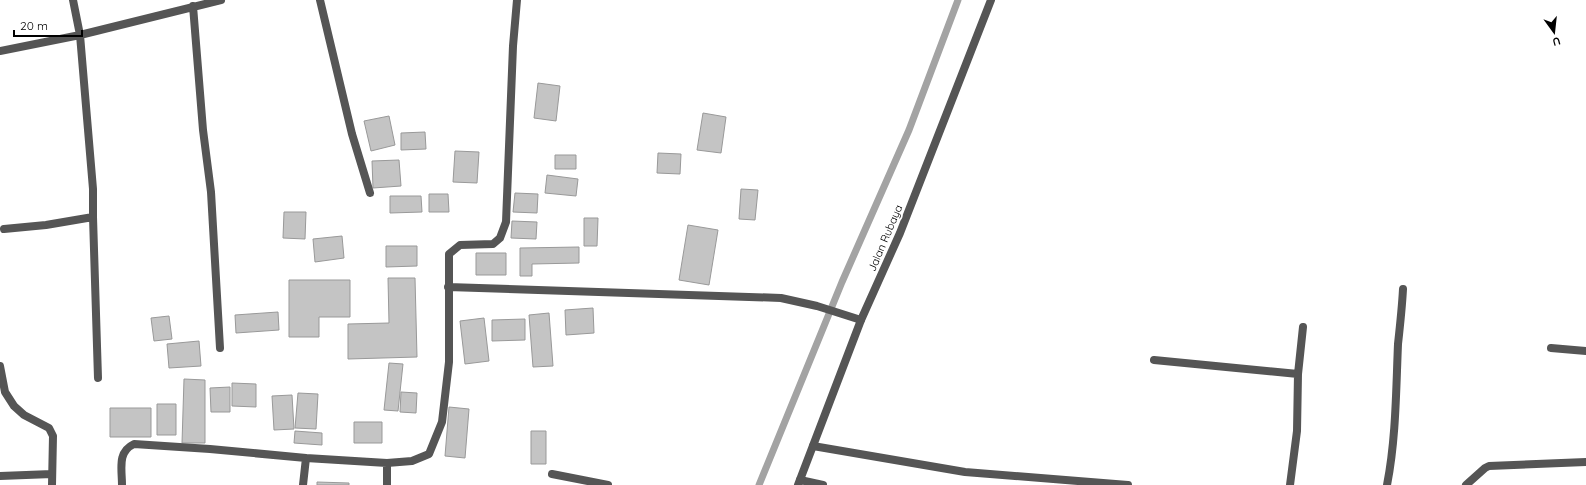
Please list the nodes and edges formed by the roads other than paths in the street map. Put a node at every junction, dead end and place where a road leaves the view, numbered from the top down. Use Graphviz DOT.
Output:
graph roads {
  1 [pos="73,0"];
  2 [pos="222,0"];
  3 [pos="320,0"];
  4 [pos="517,0"];
  5 [pos="992,0"];
  6 [pos="193,6"];
  7 [pos="80,35"];
  8 [pos="0,51"];
  9 [pos="370,193"];
  10 [pos="93,217"];
  11 [pos="4,229"];
  12 [pos="448,287"];
  13 [pos="1403,289"];
  14 [pos="861,320"];
  15 [pos="1303,327"];
  16 [pos="220,348"];
  17 [pos="1551,348"];
  18 [pos="1586,351"];
  19 [pos="1154,360"];
  20 [pos="0,366"];
  21 [pos="1298,374"];
  22 [pos="98,378"];
  23 [pos="2,392"];
  24 [pos="813,446"];
  25 [pos="306,458"];
  26 [pos="387,462"];
  27 [pos="1586,462"];
  28 [pos="52,474"];
  29 [pos="552,474"];
  30 [pos="0,476"];
  31 [pos="799,483"];
  32 [pos="52,485"];
  33 [pos="122,485"];
  34 [pos="303,485"];
  35 [pos="387,485"];
  36 [pos="608,485"];
  37 [pos="823,485"];
  38 [pos="1128,485"];
  39 [pos="1290,485"];
  40 [pos="1388,485"];
  41 [pos="1466,485"];
  1 -- 7 [label="street"];
  2 -- 6 [label="street"];
  3 -- 9 [label="street"];
  4 -- 12 [label="street"];
  5 -- 14 [label="street, Jalan Rubaya"];
  6 -- 7 [label="street"];
  6 -- 16 [label="street"];
  7 -- 8 [label="street"];
  7 -- 10 [label="street"];
  10 -- 11 [label="street"];
  10 -- 22 [label="street"];
  12 -- 14 [label="street"];
  12 -- 26 [label="street"];
  13 -- 40 [label="street"];
  14 -- 24 [label="street, Jalan Rubaya"];
  15 -- 21 [label="street"];
  17 -- 18 [label="street"];
  19 -- 21 [label="street"];
  20 -- 23 [label="street"];
  21 -- 39 [label="street"];
  23 -- 28 [label="street"];
  24 -- 31 [label="street, Jalan Rubaya"];
  24 -- 38 [label="street"];
  25 -- 26 [label="street"];
  25 -- 33 [label="street"];
  25 -- 34 [label="street"];
  26 -- 35 [label="street"];
  27 -- 41 [label="street"];
  28 -- 30 [label="street"];
  28 -- 32 [label="street"];
  29 -- 36 [label="street"];
  31 -- 37 [label="street"];
}
